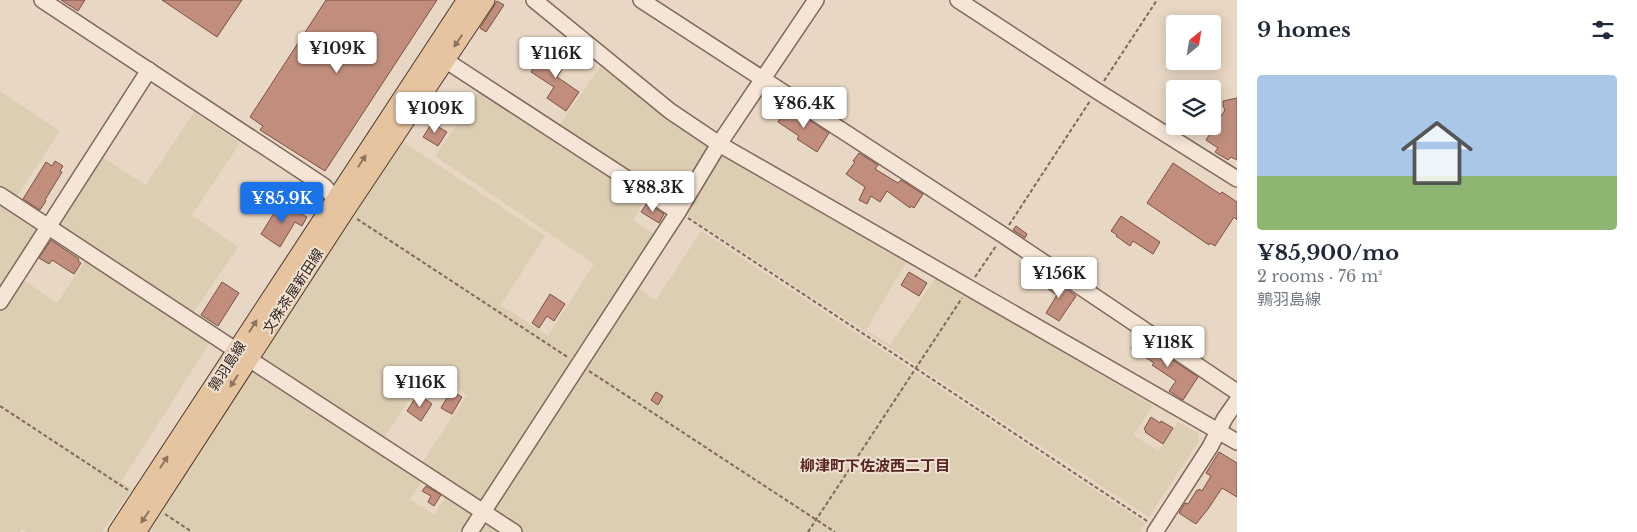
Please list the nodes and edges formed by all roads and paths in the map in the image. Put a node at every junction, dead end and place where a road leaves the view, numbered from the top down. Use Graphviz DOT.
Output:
graph roads {
  1 [pos="42,0"];
  2 [pos="467,0"];
  3 [pos="485,0"];
  4 [pos="534,0"];
  5 [pos="641,0"];
  6 [pos="816,0"];
  7 [pos="958,0"];
  8 [pos="1157,0"];
  9 [pos="445,60"];
  10 [pos="149,70"];
  11 [pos="763,79"];
  12 [pos="1097,91"];
  13 [pos="719,144"];
  14 [pos="1237,179"];
  15 [pos="0,194"];
  16 [pos="341,205"];
  17 [pos="678,212"];
  18 [pos="49,226"];
  19 [pos="1003,235"];
  20 [pos="969,287"];
  21 [pos="0,302"];
  22 [pos="243,355"];
  23 [pos="579,364"];
  24 [pos="915,369"];
  25 [pos="1237,392"];
  26 [pos="1237,401"];
  27 [pos="0,406"];
  28 [pos="1218,431"];
  29 [pos="1237,442"];
  30 [pos="147,502"];
  31 [pos="483,512"];
  32 [pos="816,520"];
  33 [pos="1158,531"];
  34 [pos="118,532"];
  35 [pos="136,532"];
  36 [pos="192,532"];
  37 [pos="470,532"];
  38 [pos="514,532"];
  39 [pos="808,532"];
  40 [pos="835,532"];
  1 -- 10 [label="street"];
  16 -- 2 [label="main road, 鶉羽島線, one-way"];
  3 -- 9 [label="main road, one-way"];
  4 -- 13 [label="street"];
  5 -- 11 [label="street"];
  6 -- 11 [label="street"];
  7 -- 12 [label="street"];
  8 -- 12 [label="path"];
  9 -- 16 [label="main road"];
  9 -- 17 [label="street"];
  10 -- 16 [label="street"];
  10 -- 18 [label="street"];
  11 -- 13 [label="street"];
  11 -- 19 [label="street"];
  12 -- 14 [label="street"];
  12 -- 19 [label="path"];
  13 -- 17 [label="street"];
  13 -- 20 [label="street"];
  15 -- 18 [label="street"];
  16 -- 22 [label="main road, 鶉羽島線"];
  16 -- 23 [label="path"];
  17 -- 23 [label="street"];
  17 -- 24 [label="path"];
  18 -- 21 [label="street"];
  18 -- 22 [label="street"];
  19 -- 20 [label="path"];
  19 -- 25 [label="street"];
  20 -- 24 [label="path"];
  20 -- 28 [label="street"];
  22 -- 30 [label="main road, 鶉羽島線"];
  22 -- 31 [label="street"];
  23 -- 31 [label="street"];
  23 -- 32 [label="path"];
  24 -- 32 [label="path"];
  24 -- 33 [label="path"];
  26 -- 28 [label="street"];
  27 -- 30 [label="path"];
  28 -- 29 [label="street"];
  28 -- 33 [label="street"];
  30 -- 34 [label="main road, 鶉羽島線"];
  30 -- 35 [label="main road, one-way"];
  30 -- 36 [label="path"];
  31 -- 37 [label="street"];
  31 -- 38 [label="street"];
  32 -- 39 [label="path"];
  32 -- 40 [label="path"];
}
